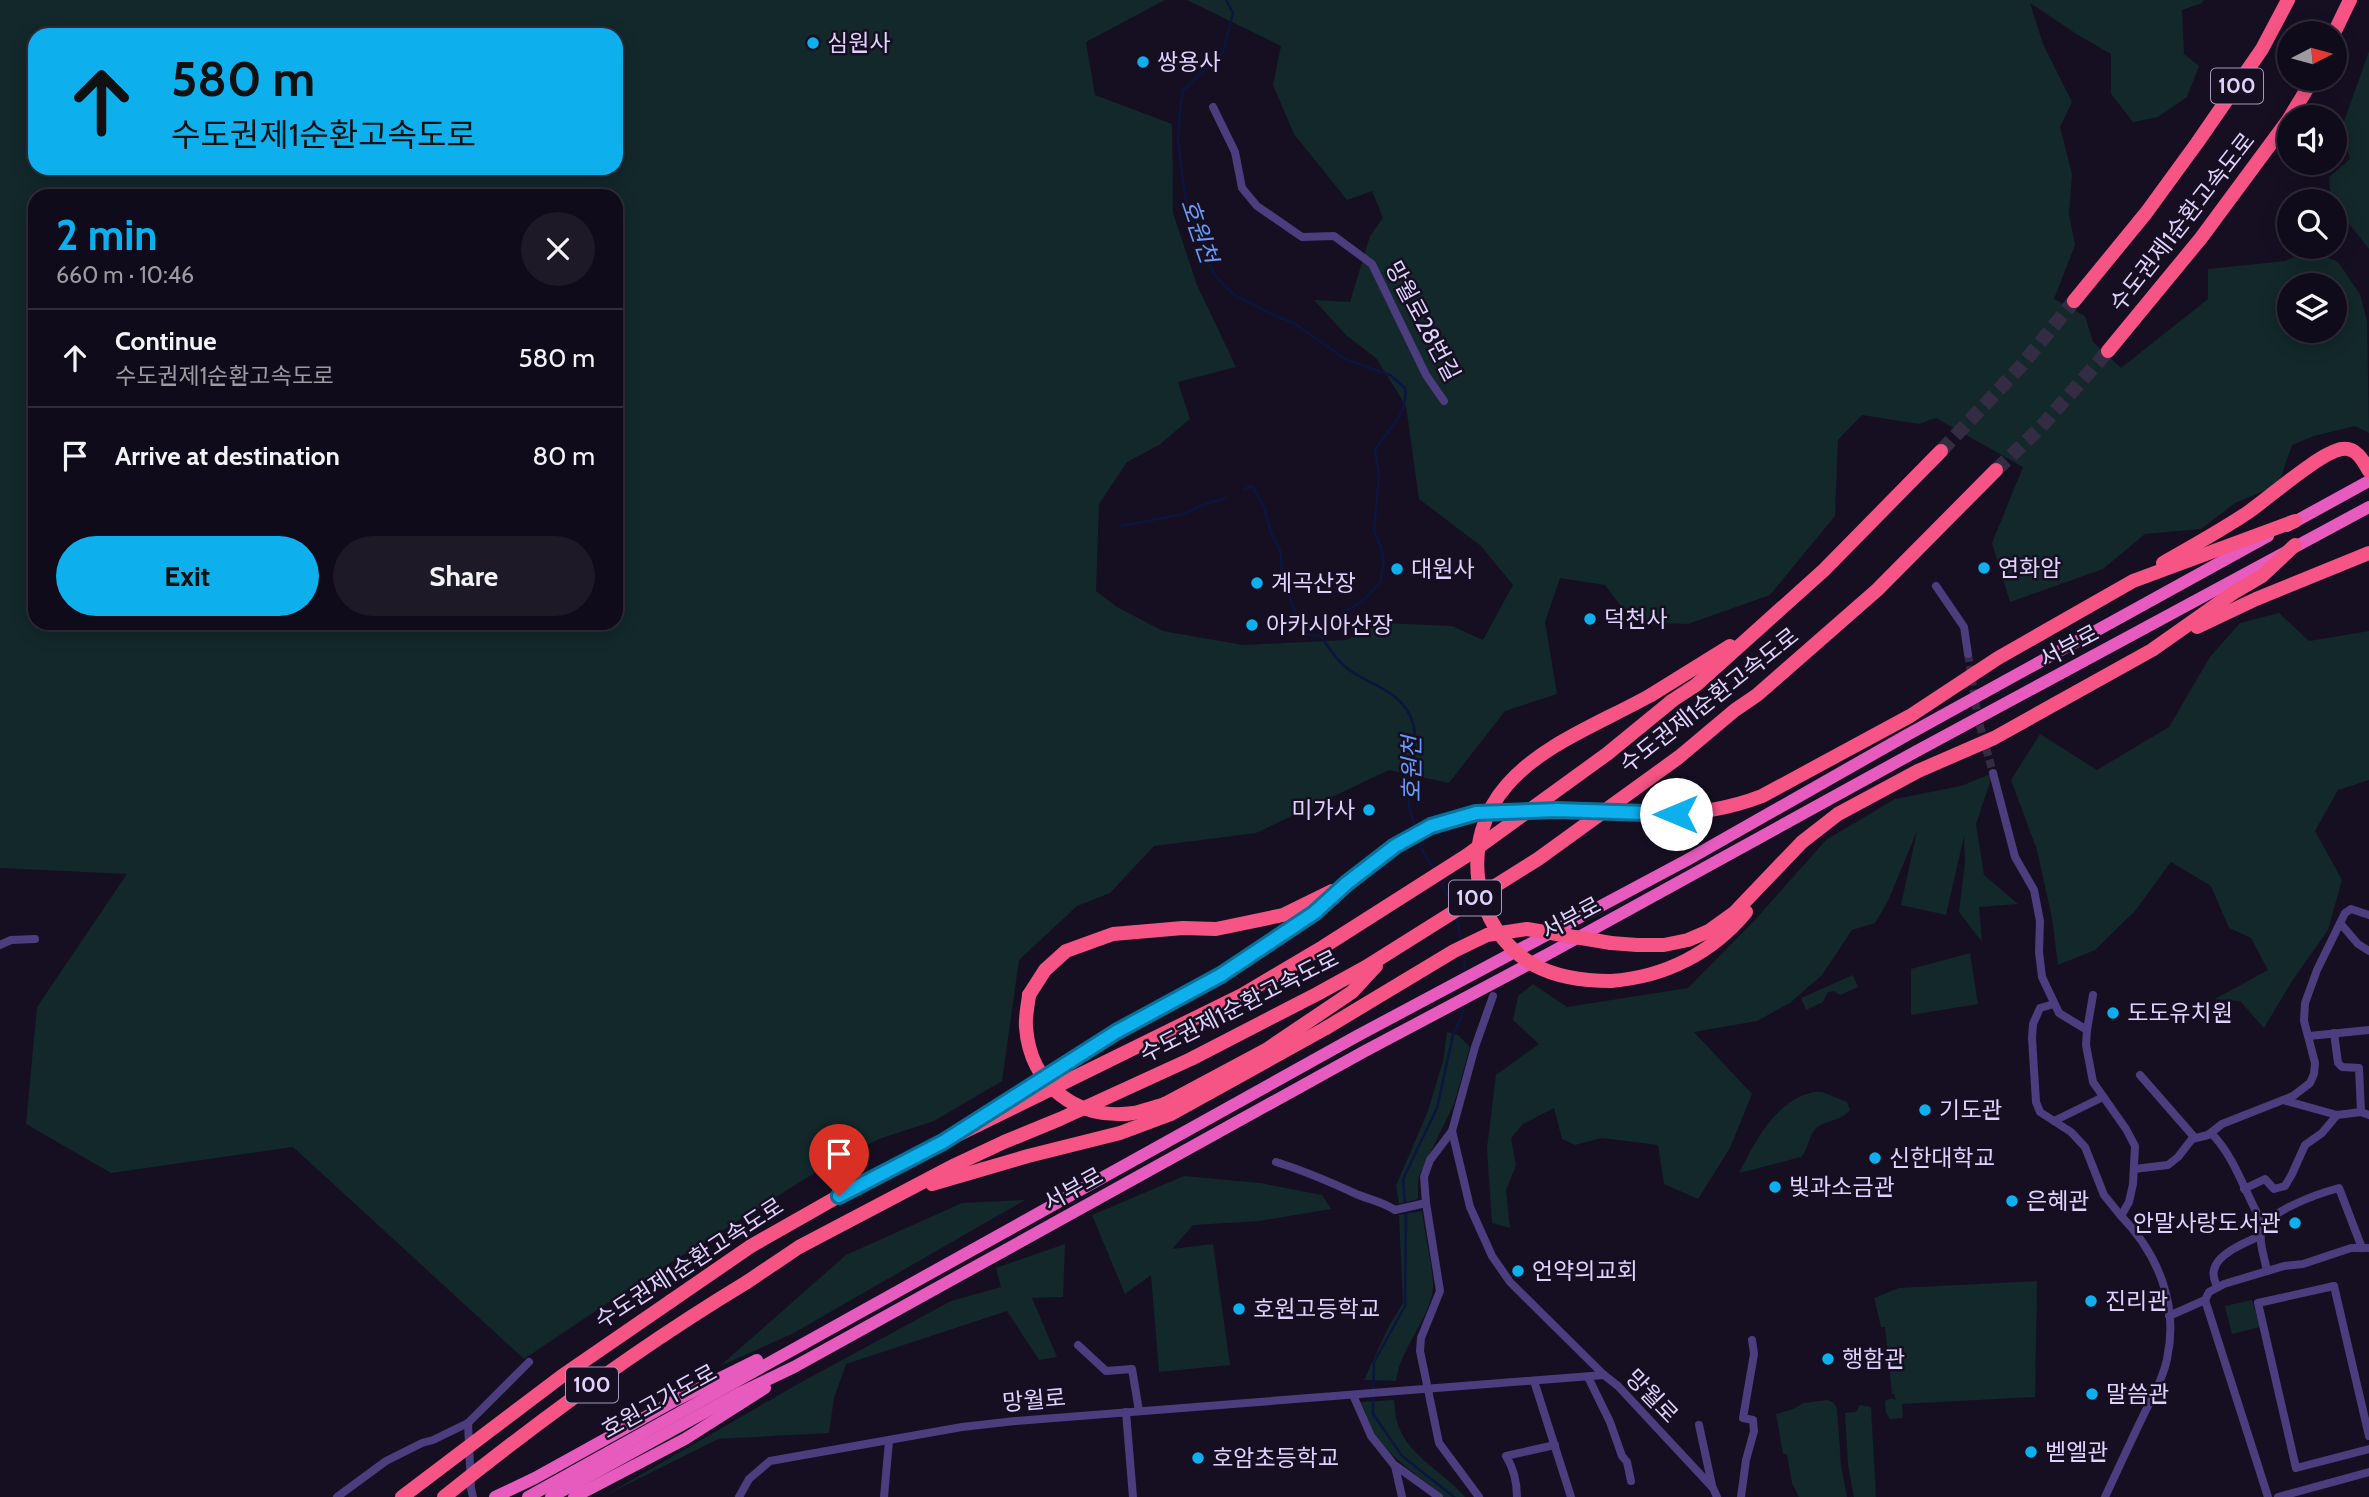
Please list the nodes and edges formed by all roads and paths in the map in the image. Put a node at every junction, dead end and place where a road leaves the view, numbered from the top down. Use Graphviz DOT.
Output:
graph roads {
  1 [pos="2288,0"];
  2 [pos="2350,0"];
  3 [pos="2340,21"];
  4 [pos="1213,107"];
  5 [pos="2277,136"];
  6 [pos="2074,301"];
  7 [pos="2108,351"];
  8 [pos="1444,401"];
  9 [pos="1941,451"];
  10 [pos="1996,470"];
  11 [pos="2369,471"];
  12 [pos="2369,481"];
  13 [pos="2367,508"];
  14 [pos="2295,521"];
  15 [pos="2295,545"];
  16 [pos="2369,553"];
  17 [pos="2133,581"];
  18 [pos="1936,586"];
  19 [pos="1758,629"];
  20 [pos="2152,650"];
  21 [pos="1968,654"];
  22 [pos="1993,773"];
  23 [pos="1784,862"];
  24 [pos="1323,900"];
  25 [pos="2369,915"];
  26 [pos="2340,923"];
  27 [pos="35,939"];
  28 [pos="0,945"];
  29 [pos="1390,950"];
  30 [pos="2369,951"];
  31 [pos="2093,995"];
  32 [pos="1493,996"];
  33 [pos="2054,1004"];
  34 [pos="2087,1030"];
  35 [pos="2369,1030"];
  36 [pos="2334,1033"];
  37 [pos="2309,1036"];
  38 [pos="2140,1075"];
  39 [pos="2103,1097"];
  40 [pos="2283,1100"];
  41 [pos="2365,1114"];
  42 [pos="2337,1115"];
  43 [pos="2054,1121"];
  44 [pos="1452,1130"];
  45 [pos="2211,1133"];
  46 [pos="2195,1138"];
  47 [pos="943,1142"];
  48 [pos="1276,1162"];
  49 [pos="2134,1169"];
  50 [pos="2244,1189"];
  51 [pos="897,1194"];
  52 [pos="1426,1203"];
  53 [pos="2121,1216"];
  54 [pos="2263,1224"];
  55 [pos="2260,1237"];
  56 [pos="2365,1248"];
  57 [pos="2267,1271"];
  58 [pos="2217,1287"];
  59 [pos="2205,1300"];
  60 [pos="2169,1315"];
  61 [pos="809,1339"];
  62 [pos="1752,1340"];
  63 [pos="1078,1345"];
  64 [pos="529,1362"];
  65 [pos="1604,1376"];
  66 [pos="1588,1377"];
  67 [pos="1534,1381"];
  68 [pos="1429,1388"];
  69 [pos="1353,1395"];
  70 [pos="1139,1411"];
  71 [pos="1126,1412"];
  72 [pos="468,1423"];
  73 [pos="1699,1425"];
  74 [pos="2369,1436"];
  75 [pos="889,1441"];
  76 [pos="1555,1445"];
  77 [pos="2369,1449"];
  78 [pos="1395,1466"];
  79 [pos="2369,1472"];
  80 [pos="1631,1481"];
  81 [pos="1713,1488"];
  82 [pos="560,1492"];
  83 [pos="506,1494"];
  84 [pos="337,1497"];
  85 [pos="402,1497"];
  86 [pos="444,1497"];
  87 [pos="473,1497"];
  88 [pos="495,1497"];
  89 [pos="528,1497"];
  90 [pos="739,1497"];
  91 [pos="884,1497"];
  92 [pos="1133,1497"];
  93 [pos="1402,1497"];
  94 [pos="1439,1497"];
  95 [pos="1479,1497"];
  96 [pos="1517,1497"];
  97 [pos="1571,1497"];
  98 [pos="1717,1497"];
  99 [pos="1741,1497"];
  100 [pos="2105,1497"];
  101 [pos="2267,1497"];
  102 [pos="2278,1497"];
  1 -- 6 [label="highway, 수도권제1순환고속도로 / 100"];
  2 -- 3 [label="highway"];
  4 -- 8 [label="street, 망월로28번길"];
  5 -- 7 [label="highway, 수도권제1순환고속도로 / 100"];
  9 -- 19 [label="highway, 수도권제1순환고속도로 / 100"];
  10 -- 29 [label="highway, 수도권제1순환고속도로 / 100, bridge"];
  11 -- 17 [label="highway"];
  12 -- 14 [label="highway, 서부로"];
  13 -- 15 [label="highway, 서부로"];
  14 -- 17 [label="highway"];
  14 -- 61 [label="highway, 서부로"];
  15 -- 20 [label="highway"];
  15 -- 82 [label="highway, 서부로"];
  16 -- 20 [label="highway"];
  17 -- 24 [label="highway, bridge"];
  18 -- 21 [label="street"];
  19 -- 23 [label="highway, bridge"];
  19 -- 47 [label="highway, 수도권제1순환고속도로 / 100, bridge"];
  20 -- 23 [label="highway"];
  22 -- 33 [label="street"];
  23 -- 51 [label="highway, bridge"];
  24 -- 29 [label="highway, bridge"];
  24 -- 47 [label="highway"];
  25 -- 26 [label="street"];
  26 -- 30 [label="street"];
  26 -- 37 [label="street"];
  27 -- 28 [label="street"];
  29 -- 51 [label="highway, 수도권제1순환고속도로 / 100"];
  31 -- 34 [label="street"];
  32 -- 44 [label="street"];
  33 -- 34 [label="street"];
  33 -- 43 [label="street"];
  34 -- 39 [label="street"];
  35 -- 36 [label="street"];
  36 -- 37 [label="street"];
  36 -- 41 [label="street"];
  37 -- 40 [label="street"];
  38 -- 46 [label="street"];
  39 -- 43 [label="street"];
  39 -- 49 [label="street"];
  40 -- 42 [label="street"];
  40 -- 45 [label="street"];
  41 -- 42 [label="street"];
  42 -- 50 [label="street"];
  43 -- 53 [label="street"];
  44 -- 52 [label="street"];
  44 -- 65 [label="street"];
  45 -- 46 [label="street"];
  45 -- 50 [label="street"];
  46 -- 49 [label="street"];
  47 -- 85 [label="highway, 수도권제1순환고속도로 / 100, bridge"];
  48 -- 52 [label="street"];
  49 -- 53 [label="street"];
  50 -- 54 [label="street"];
  51 -- 86 [label="highway, 수도권제1순환고속도로 / 100, bridge"];
  52 -- 68 [label="street"];
  53 -- 60 [label="street"];
  54 -- 55 [label="street"];
  54 -- 56 [label="street"];
  55 -- 57 [label="street"];
  55 -- 58 [label="street"];
  56 -- 57 [label="street"];
  57 -- 58 [label="street"];
  58 -- 59 [label="street"];
  59 -- 60 [label="street"];
  59 -- 101 [label="street"];
  60 -- 100 [label="street"];
  61 -- 82 [label="highway, 호원고가도로"];
  61 -- 83 [label="highway"];
  62 -- 99 [label="street"];
  63 -- 70 [label="street"];
  64 -- 72 [label="street"];
  65 -- 66 [label="street, 망월로"];
  65 -- 81 [label="street, 망월로"];
  66 -- 67 [label="street, 망월로"];
  66 -- 80 [label="street"];
  67 -- 68 [label="street, 망월로"];
  67 -- 76 [label="street"];
  68 -- 69 [label="street, 망월로"];
  68 -- 95 [label="street"];
  69 -- 70 [label="street, 망월로"];
  69 -- 78 [label="street"];
  70 -- 71 [label="street, 망월로"];
  71 -- 75 [label="street, 망월로"];
  71 -- 92 [label="street"];
  72 -- 84 [label="street"];
  72 -- 87 [label="street"];
  73 -- 81 [label="street"];
  74 -- 77 [label="street"];
  75 -- 90 [label="street, 망월로"];
  75 -- 91 [label="street"];
  76 -- 96 [label="street"];
  76 -- 97 [label="street"];
  78 -- 93 [label="street"];
  78 -- 94 [label="street"];
  79 -- 102 [label="street"];
  81 -- 98 [label="street, 망월로"];
  82 -- 89 [label="highway, 호원고가도로"];
  83 -- 88 [label="highway"];
}
